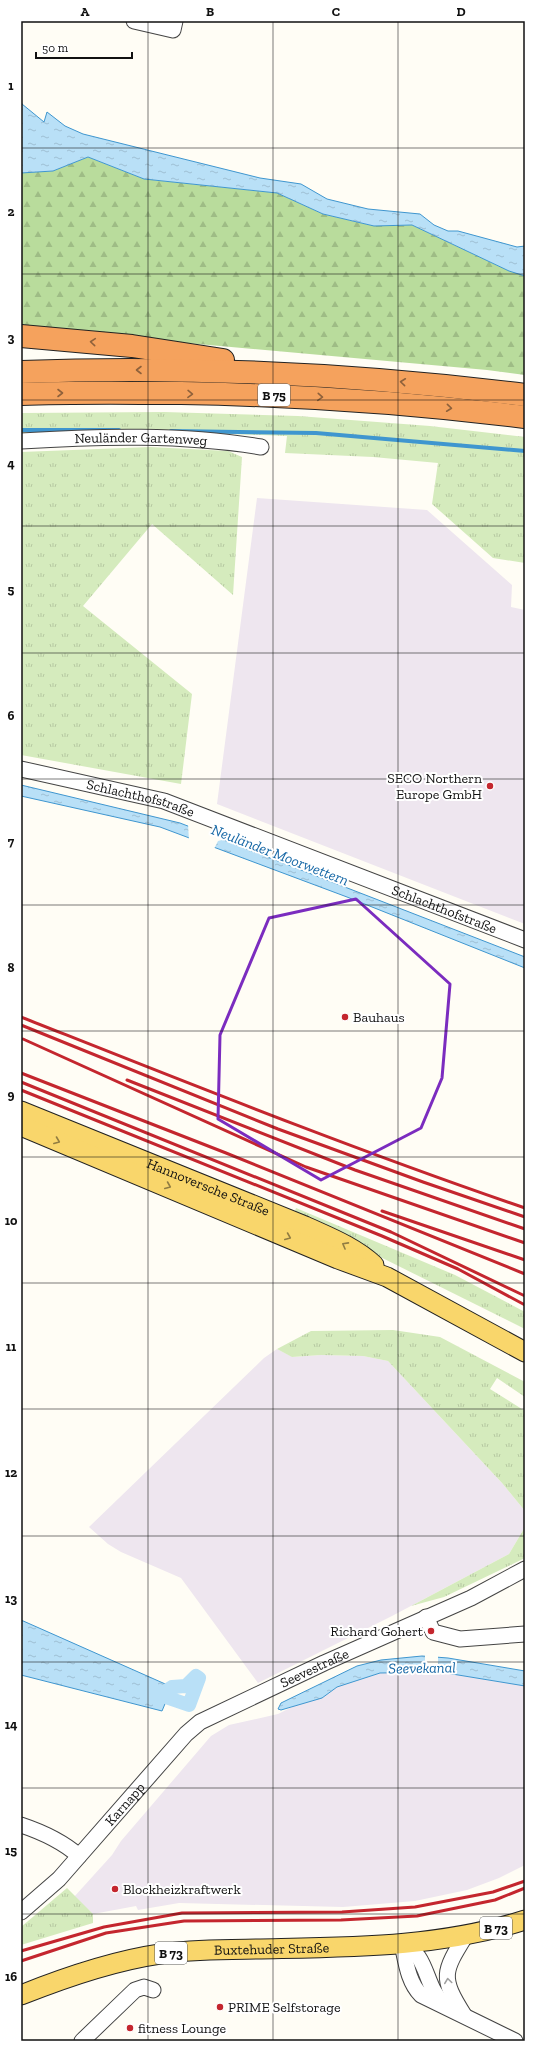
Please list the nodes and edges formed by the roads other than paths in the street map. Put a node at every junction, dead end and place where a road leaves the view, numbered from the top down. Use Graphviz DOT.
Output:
graph roads {
  1 [pos="134,21"];
  2 [pos="175,21"];
  3 [pos="21,336"];
  4 [pos="21,372"];
  5 [pos="317,375"];
  6 [pos="21,394"];
  7 [pos="525,395"];
  8 [pos="525,417"];
  9 [pos="21,440"];
  10 [pos="261,447"];
  11 [pos="21,769"];
  12 [pos="525,940"];
  13 [pos="21,1111"];
  14 [pos="21,1126"];
  15 [pos="388,1277"];
  16 [pos="525,1352"];
  17 [pos="525,1569"];
  18 [pos="426,1618"];
  19 [pos="525,1634"];
  20 [pos="235,1705"];
  21 [pos="21,1825"];
  22 [pos="79,1856"];
  23 [pos="21,1912"];
  24 [pos="525,1920"];
  25 [pos="466,1935"];
  26 [pos="402,1944"];
  27 [pos="153,1990"];
  28 [pos="21,1995"];
  29 [pos="464,2016"];
  30 [pos="499,2038"];
  31 [pos="82,2041"];
  32 [pos="515,2041"];
  1 -- 2 [label="street"];
  5 -- 3 [label="highway, B 75, one-way"];
  5 -- 4 [label="highway, B 75, one-way"];
  7 -- 5 [label="highway, B 75, one-way"];
  6 -- 8 [label="highway, B 75, one-way"];
  9 -- 10 [label="street, Neuländer Gartenweg"];
  11 -- 12 [label="street, Schlachthofstraße"];
  15 -- 13 [label="main road, Hannoversche Straße, one-way"];
  14 -- 15 [label="main road, Hannoversche Straße, one-way"];
  15 -- 16 [label="main road, Hannoversche Straße"];
  17 -- 18 [label="street, Seevestraße"];
  18 -- 19 [label="street"];
  18 -- 20 [label="street, Seevestraße"];
  20 -- 22 [label="street, Karnapp"];
  21 -- 22 [label="street"];
  22 -- 23 [label="street, Karnapp"];
  24 -- 25 [label="main road, Buxtehuder Straße / B 73"];
  25 -- 26 [label="main road, Buxtehuder Straße / B 73"];
  29 -- 25 [label="street, one-way"];
  26 -- 28 [label="main road, Buxtehuder Straße / B 73"];
  26 -- 29 [label="street"];
  27 -- 31 [label="street"];
  29 -- 30 [label="street"];
  30 -- 32 [label="street"];
}
